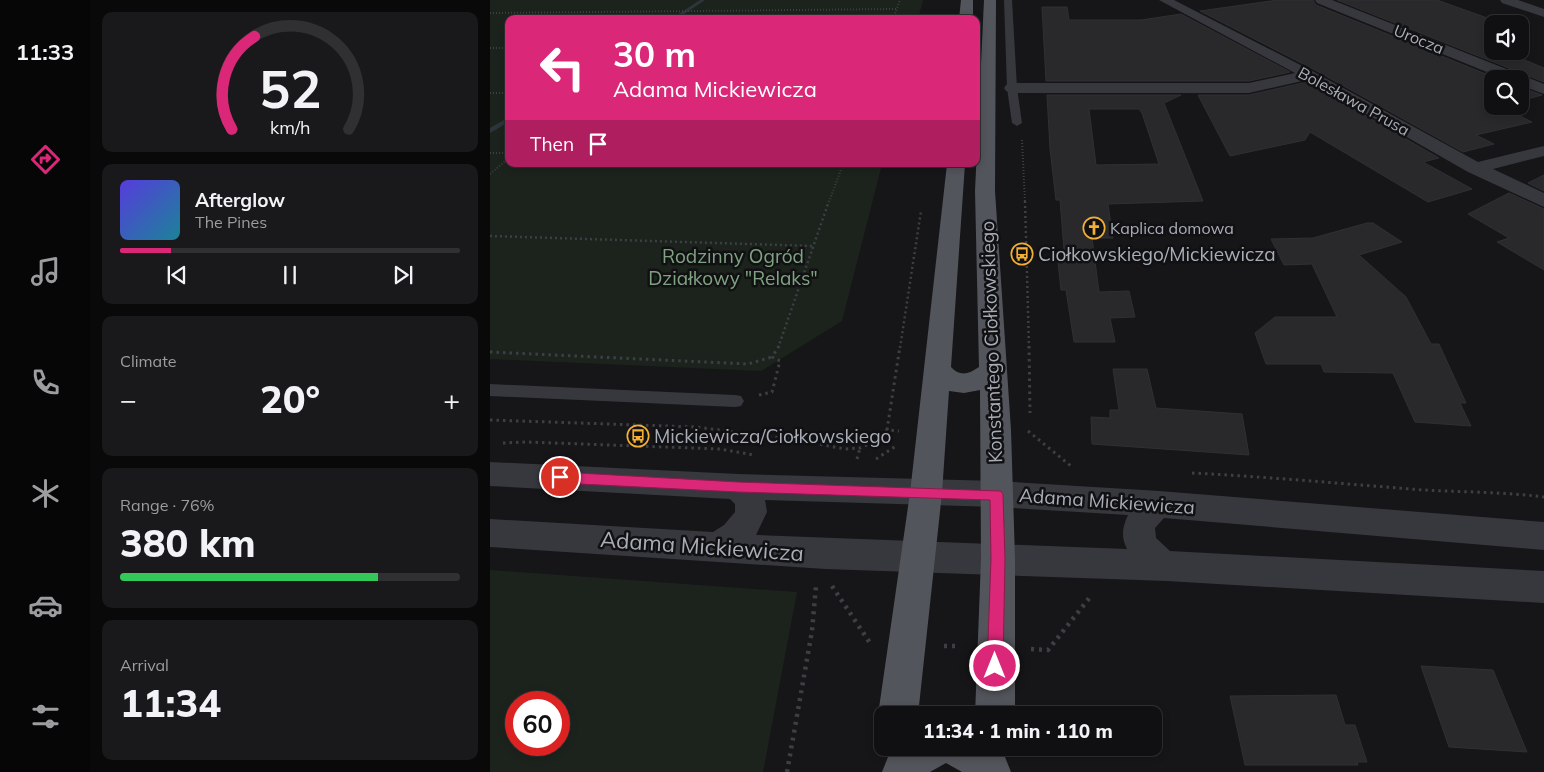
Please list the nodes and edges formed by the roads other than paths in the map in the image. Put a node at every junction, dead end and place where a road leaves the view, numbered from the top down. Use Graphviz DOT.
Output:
graph roads {
  1 [pos="967,0"];
  2 [pos="990,0"];
  3 [pos="1008,0"];
  4 [pos="1165,0"];
  5 [pos="1321,0"];
  6 [pos="1506,0"];
  7 [pos="1544,13"];
  8 [pos="966,15"];
  9 [pos="1496,70"];
  10 [pos="1309,75"];
  11 [pos="1529,83"];
  12 [pos="1012,88"];
  13 [pos="1544,89"];
  14 [pos="1017,122"];
  15 [pos="1544,151"];
  16 [pos="956,167"];
  17 [pos="1475,168"];
  18 [pos="1544,200"];
  19 [pos="937,366"];
  20 [pos="994,369"];
  21 [pos="490,390"];
  22 [pos="734,401"];
  23 [pos="490,474"];
  24 [pos="738,487"];
  25 [pos="926,494"];
  26 [pos="997,494"];
  27 [pos="1159,504"];
  28 [pos="490,533"];
  29 [pos="1544,536"];
  30 [pos="719,546"];
  31 [pos="916,558"];
  32 [pos="998,559"];
  33 [pos="1167,566"];
  34 [pos="1544,587"];
  35 [pos="899,706"];
  36 [pos="995,706"];
  37 [pos="894,756"];
  38 [pos="917,756"];
  39 [pos="974,756"];
  40 [pos="993,756"];
  41 [pos="892,772"];
  42 [pos="903,772"];
  43 [pos="992,772"];
  1 -- 8 [label="main road"];
  2 -- 20 [label="main road, Konstantego Ciołkowskiego"];
  3 -- 12 [label="lane"];
  4 -- 10 [label="street, Bolesława Prusa"];
  5 -- 9 [label="street, Urocza"];
  6 -- 7 [label="street"];
  10 -- 12 [label="street"];
  10 -- 17 [label="street, Bolesława Prusa"];
  11 -- 13 [label="street, Urocza"];
  12 -- 14 [label="lane"];
  15 -- 17 [label="street"];
  16 -- 19 [label="main road, Konstantego Ciołkowskiego"];
  17 -- 18 [label="street, Bolesława Prusa"];
  19 -- 20 [label="main road"];
  19 -- 25 [label="main road, Konstantego Ciołkowskiego"];
  20 -- 26 [label="main road, Konstantego Ciołkowskiego"];
  21 -- 22 [label="lane"];
  23 -- 24 [label="street, Adama Mickiewicza"];
  24 -- 25 [label="street, Adama Mickiewicza"];
  24 -- 30 [label="street"];
  25 -- 26 [label="street, Adama Mickiewicza"];
  25 -- 31 [label="main road, Konstantego Ciołkowskiego"];
  26 -- 27 [label="street, Adama Mickiewicza"];
  26 -- 32 [label="main road, Konstantego Ciołkowskiego"];
  27 -- 29 [label="street, Adama Mickiewicza"];
  27 -- 33 [label="street"];
  28 -- 30 [label="street, Adama Mickiewicza"];
  30 -- 31 [label="street, Adama Mickiewicza"];
  31 -- 32 [label="street, Adama Mickiewicza"];
  31 -- 35 [label="main road, Konstantego Ciołkowskiego"];
  32 -- 33 [label="street, Adama Mickiewicza"];
  32 -- 36 [label="main road, Konstantego Ciołkowskiego"];
  33 -- 34 [label="street, Adama Mickiewicza"];
  37 -- 41 [label="main road"];
  38 -- 42 [label="main road"];
  39 -- 43 [label="main road"];
  40 -- 43 [label="main road"];
}
